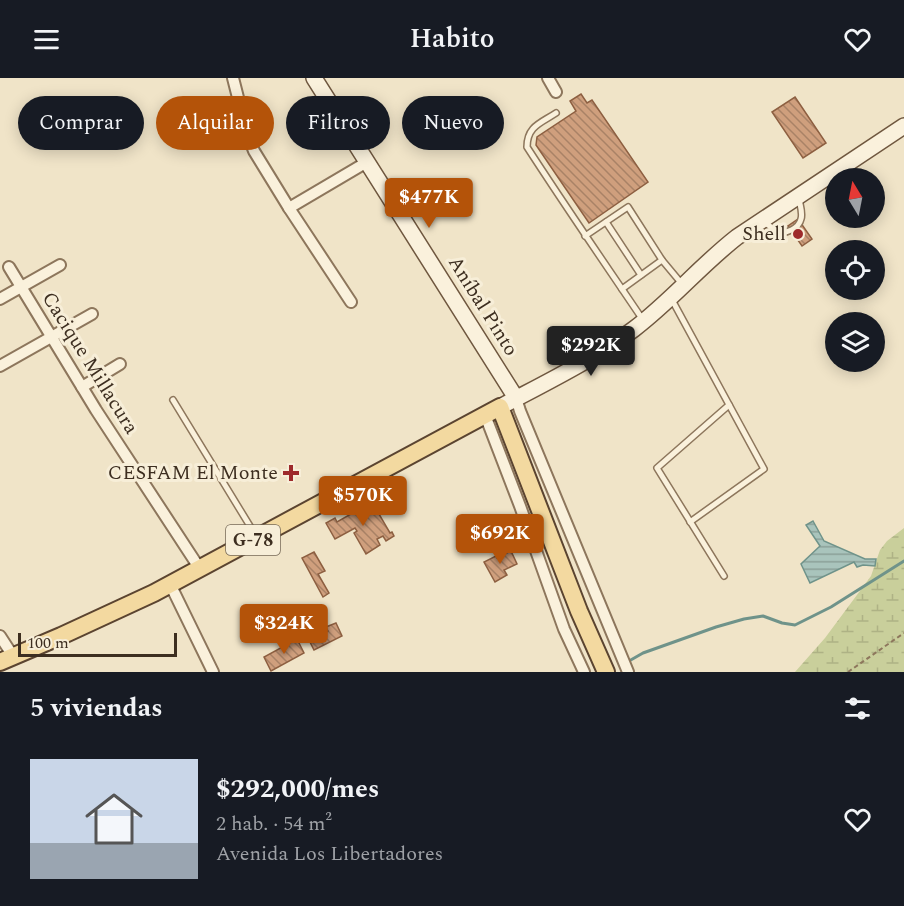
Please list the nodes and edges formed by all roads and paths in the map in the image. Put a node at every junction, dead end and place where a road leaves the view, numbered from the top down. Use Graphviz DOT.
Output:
graph roads {
  1 [pos="233,78"];
  2 [pos="314,78"];
  3 [pos="548,78"];
  4 [pos="556,92"];
  5 [pos="556,113"];
  6 [pos="904,126"];
  7 [pos="367,162"];
  8 [pos="798,195"];
  9 [pos="289,208"];
  10 [pos="761,220"];
  11 [pos="606,222"];
  12 [pos="585,236"];
  13 [pos="662,260"];
  14 [pos="60,265"];
  15 [pos="9,267"];
  16 [pos="641,275"];
  17 [pos="683,285"];
  18 [pos="21,287"];
  19 [pos="622,289"];
  20 [pos="670,297"];
  21 [pos="0,299"];
  22 [pos="351,302"];
  23 [pos="92,314"];
  24 [pos="644,321"];
  25 [pos="52,337"];
  26 [pos="120,364"];
  27 [pos="0,366"];
  28 [pos="82,387"];
  29 [pos="516,398"];
  30 [pos="173,400"];
  31 [pos="729,405"];
  32 [pos="496,414"];
  33 [pos="497,446"];
  34 [pos="690,522"];
  35 [pos="257,538"];
  36 [pos="200,568"];
  37 [pos="724,576"];
  38 [pos="170,584"];
  39 [pos="904,633"];
  40 [pos="0,636"];
  41 [pos="6,659"];
  42 [pos="213,672"];
  43 [pos="584,672"];
  44 [pos="606,672"];
  45 [pos="628,672"];
  46 [pos="848,672"];
  1 -- 9 [label="street"];
  2 -- 7 [label="main road, Aníbal Pinto"];
  3 -- 4 [label="street"];
  5 -- 12 [label="lane"];
  6 -- 8 [label="main road"];
  7 -- 9 [label="street"];
  7 -- 29 [label="main road, Aníbal Pinto"];
  8 -- 10 [label="main road"];
  8 -- 10 [label="lane"];
  9 -- 22 [label="street"];
  10 -- 17 [label="main road"];
  11 -- 12 [label="lane"];
  11 -- 13 [label="lane"];
  11 -- 16 [label="lane"];
  12 -- 19 [label="lane"];
  13 -- 16 [label="lane"];
  13 -- 17 [label="lane"];
  14 -- 18 [label="street"];
  15 -- 18 [label="street, Cacique Millacura"];
  16 -- 19 [label="lane"];
  17 -- 20 [label="main road"];
  18 -- 21 [label="street"];
  18 -- 25 [label="street, Cacique Millacura"];
  19 -- 24 [label="lane"];
  20 -- 24 [label="main road"];
  20 -- 31 [label="lane"];
  23 -- 25 [label="street"];
  24 -- 29 [label="main road"];
  25 -- 27 [label="street"];
  25 -- 28 [label="street, Cacique Millacura"];
  26 -- 28 [label="street"];
  28 -- 36 [label="street, Cacique Millacura"];
  29 -- 32 [label="main road"];
  29 -- 45 [label="street, Aníbal Pinto"];
  30 -- 35 [label="lane"];
  31 -- 34 [label="lane"];
  31 -- 34 [label="lane"];
  32 -- 33 [label="street"];
  32 -- 33 [label="street"];
  32 -- 35 [label="main road, G-78"];
  32 -- 44 [label="main road"];
  33 -- 43 [label="street"];
  34 -- 37 [label="lane"];
  35 -- 36 [label="main road, G-78"];
  36 -- 38 [label="main road, G-78"];
  38 -- 41 [label="main road, G-78"];
  38 -- 42 [label="street"];
  39 -- 46 [label="path"];
  40 -- 41 [label="street"];
}
